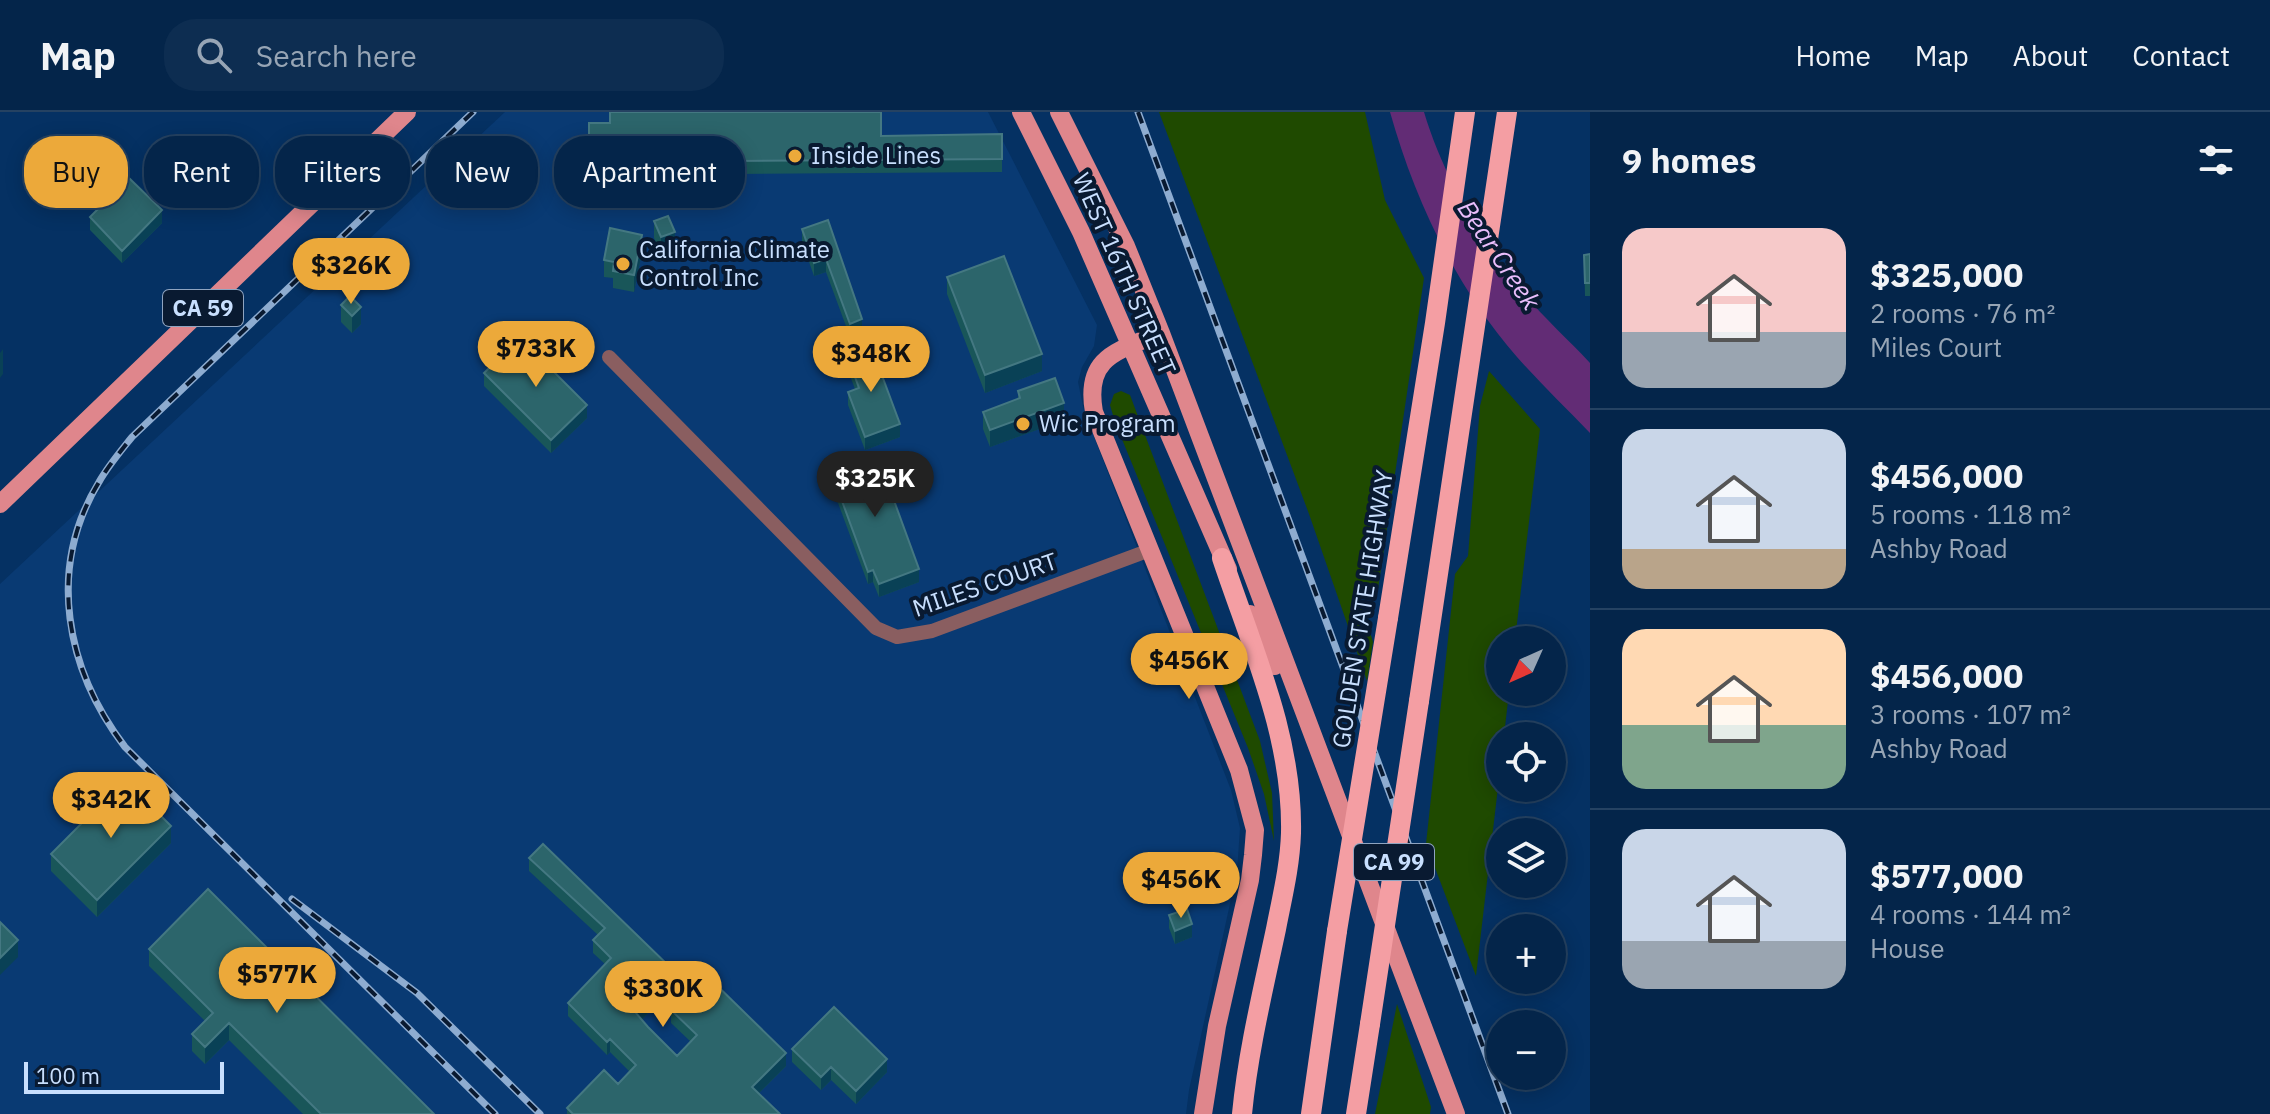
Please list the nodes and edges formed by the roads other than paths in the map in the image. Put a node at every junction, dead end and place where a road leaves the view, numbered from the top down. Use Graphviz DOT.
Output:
graph roads {
  1 [pos="407,112"];
  2 [pos="1021,112"];
  3 [pos="1059,112"];
  4 [pos="1507,112"];
  5 [pos="1464,119"];
  6 [pos="1161,333"];
  7 [pos="1131,345"];
  8 [pos="609,357"];
  9 [pos="0,504"];
  10 [pos="1150,550"];
  11 [pos="1222,558"];
  12 [pos="1322,762"];
  13 [pos="1203,1114"];
  14 [pos="1242,1114"];
  15 [pos="1311,1114"];
  16 [pos="1356,1114"];
  17 [pos="1456,1114"];
  1 -- 9 [label="main road, CA 59"];
  2 -- 7 [label="main road, WEST 16TH STREET"];
  3 -- 6 [label="main road, WEST 16TH STREET"];
  4 -- 16 [label="highway, CA 99, bridge"];
  5 -- 15 [label="highway, GOLDEN STATE HIGHWAY / CA 99, bridge"];
  6 -- 7 [label="main road"];
  6 -- 12 [label="main road, WEST 16TH STREET"];
  7 -- 10 [label="main road"];
  7 -- 11 [label="main road, WEST 16TH STREET"];
  8 -- 10 [label="street, MILES COURT"];
  10 -- 13 [label="main road"];
  11 -- 12 [label="main road, WEST 16TH STREET"];
  11 -- 14 [label="highway"];
  12 -- 17 [label="main road, WEST 16TH STREET"];
}
